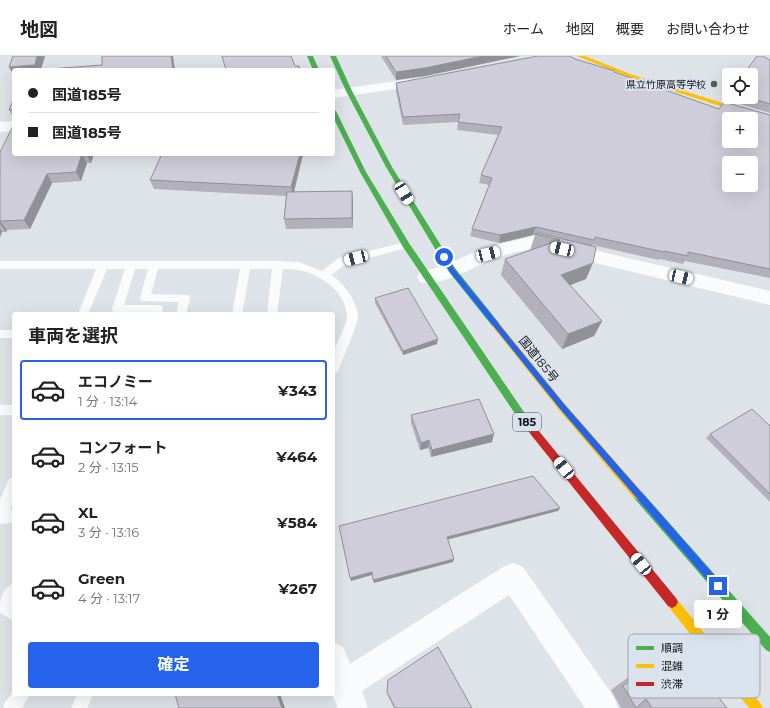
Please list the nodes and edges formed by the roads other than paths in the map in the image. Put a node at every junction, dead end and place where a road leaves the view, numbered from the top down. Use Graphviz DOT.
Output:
graph roads {
  1 [pos="310,56"];
  2 [pos="333,56"];
  3 [pos="580,56"];
  4 [pos="315,68"];
  5 [pos="440,78"];
  6 [pos="349,91"];
  7 [pos="335,94"];
  8 [pos="335,115"];
  9 [pos="770,120"];
  10 [pos="12,126"];
  11 [pos="0,127"];
  12 [pos="406,245"];
  13 [pos="103,265"];
  14 [pos="132,265"];
  15 [pos="154,265"];
  16 [pos="246,265"];
  17 [pos="278,265"];
  18 [pos="1,267"];
  19 [pos="452,270"];
  20 [pos="323,275"];
  21 [pos="427,278"];
  22 [pos="770,298"];
  23 [pos="84,312"];
  24 [pos="157,312"];
  25 [pos="182,312"];
  26 [pos="237,312"];
  27 [pos="272,312"];
  28 [pos="0,334"];
  29 [pos="12,334"];
  30 [pos="335,364"];
  31 [pos="0,410"];
  32 [pos="12,410"];
  33 [pos="12,487"];
  34 [pos="0,516"];
  35 [pos="12,516"];
  36 [pos="12,592"];
  37 [pos="12,612"];
  38 [pos="697,634"];
  39 [pos="760,634"];
  40 [pos="760,635"];
  41 [pos="770,646"];
  42 [pos="335,662"];
  43 [pos="20,696"];
  44 [pos="84,696"];
  45 [pos="348,697"];
  46 [pos="749,698"];
  47 [pos="11,708"];
  48 [pos="79,708"];
  49 [pos="603,708"];
  50 [pos="757,708"];
  1 -- 4 [label="main road"];
  2 -- 6 [label="main road, 国道185号"];
  3 -- 9 [label="main road"];
  5 -- 6 [label="street"];
  6 -- 7 [label="street"];
  6 -- 19 [label="main road, 国道185号"];
  8 -- 12 [label="main road, 185"];
  10 -- 11 [label="street"];
  12 -- 20 [label="lane"];
  12 -- 21 [label="main road, 185"];
  13 -- 14 [label="lane"];
  13 -- 18 [label="lane"];
  13 -- 23 [label="lane"];
  14 -- 15 [label="lane"];
  14 -- 24 [label="lane"];
  15 -- 16 [label="lane"];
  15 -- 25 [label="lane"];
  16 -- 17 [label="lane"];
  16 -- 26 [label="lane"];
  17 -- 20 [label="lane"];
  17 -- 27 [label="lane"];
  19 -- 21 [label="street"];
  19 -- 22 [label="street"];
  19 -- 39 [label="main road, 国道185号"];
  20 -- 30 [label="lane"];
  21 -- 38 [label="main road, 185"];
  28 -- 29 [label="lane"];
  31 -- 32 [label="lane"];
  33 -- 34 [label="lane"];
  34 -- 35 [label="lane"];
  36 -- 37 [label="lane"];
  40 -- 41 [label="main road, 国道185号"];
  42 -- 45 [label="street"];
  43 -- 47 [label="lane"];
  44 -- 48 [label="lane"];
  45 -- 49 [label="street"];
  46 -- 50 [label="main road, 185"];
}
